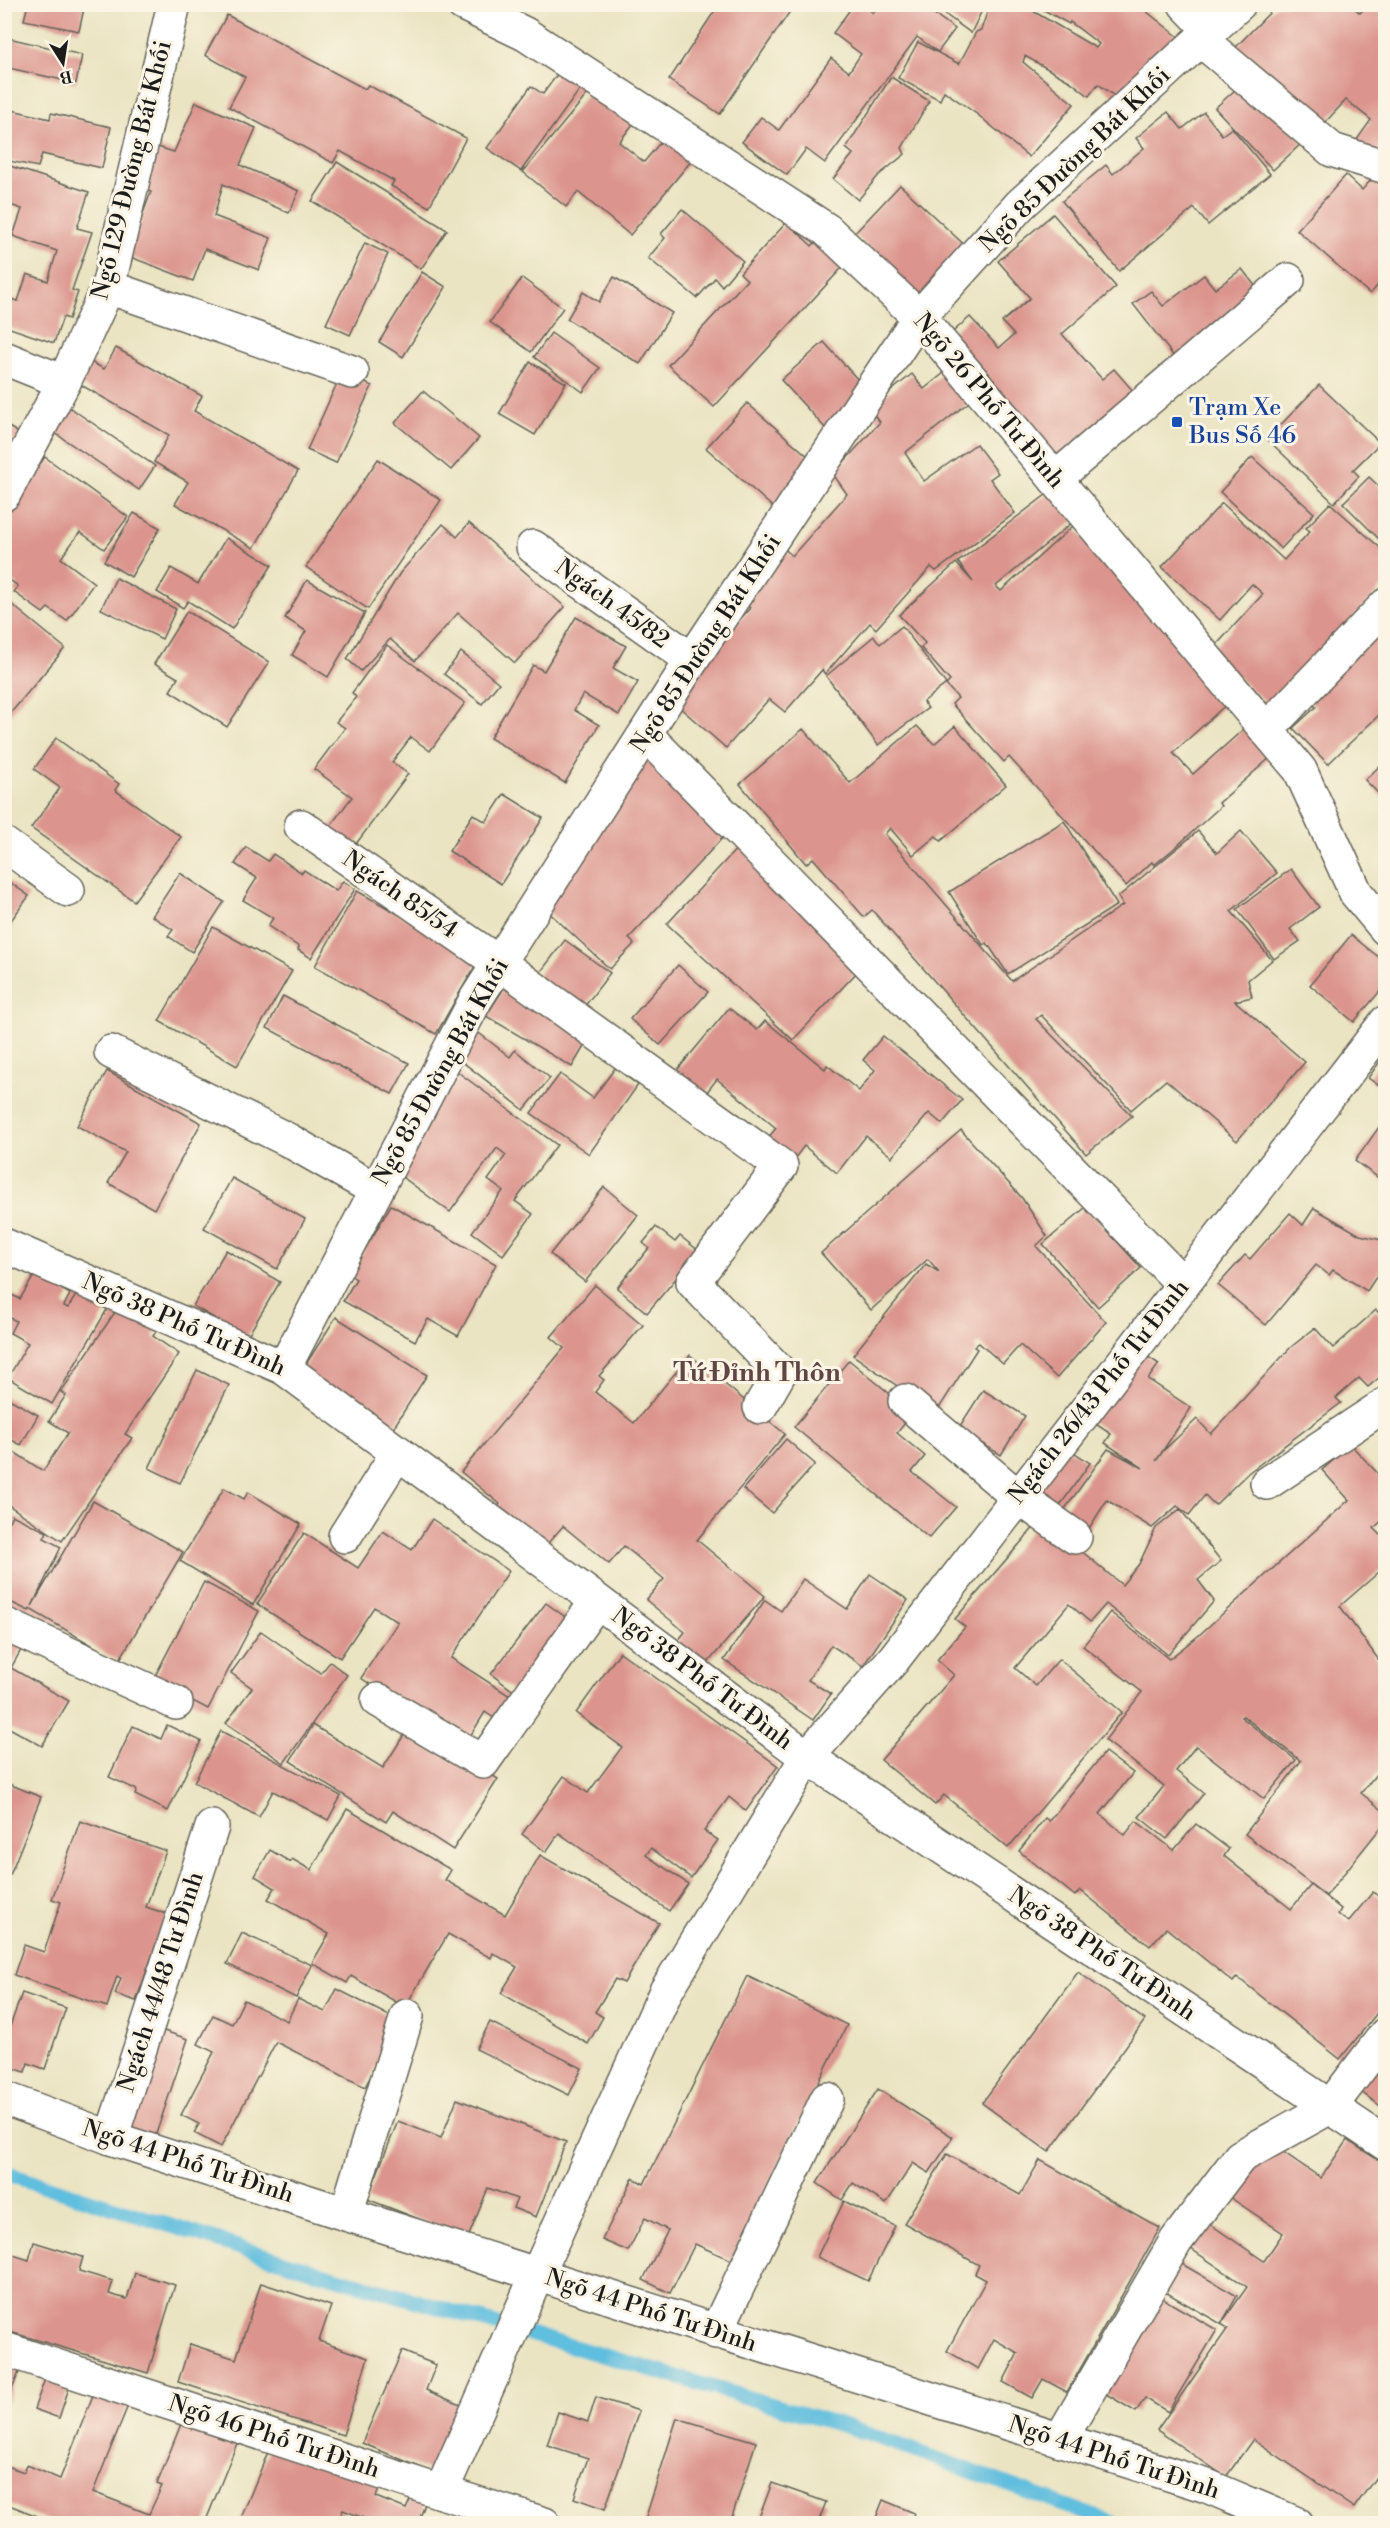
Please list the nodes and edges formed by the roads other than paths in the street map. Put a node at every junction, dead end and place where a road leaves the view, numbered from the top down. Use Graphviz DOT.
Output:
graph roads {
  1 [pos="174,4"];
  2 [pos="1185,4"];
  3 [pos="1239,4"];
  4 [pos="479,8"];
  5 [pos="1206,35"];
  6 [pos="1386,167"];
  7 [pos="1288,280"];
  8 [pos="108,287"];
  9 [pos="919,317"];
  10 [pos="4,358"];
  11 [pos="352,372"];
  12 [pos="64,382"];
  13 [pos="1055,479"];
  14 [pos="4,494"];
  15 [pos="533,547"];
  16 [pos="1386,605"];
  17 [pos="692,660"];
  18 [pos="1266,730"];
  19 [pos="646,735"];
  20 [pos="301,826"];
  21 [pos="4,844"];
  22 [pos="68,890"];
  23 [pos="1386,929"];
  24 [pos="499,963"];
  25 [pos="1386,1022"];
  26 [pos="111,1052"];
  27 [pos="376,1190"];
  28 [pos="4,1245"];
  29 [pos="1183,1284"];
  30 [pos="284,1368"];
  31 [pos="905,1401"];
  32 [pos="1386,1404"];
  33 [pos="760,1407"];
  34 [pos="398,1452"];
  35 [pos="1266,1483"];
  36 [pos="1018,1497"];
  37 [pos="345,1536"];
  38 [pos="1076,1537"];
  39 [pos="597,1601"];
  40 [pos="4,1623"];
  41 [pos="378,1700"];
  42 [pos="176,1703"];
  43 [pos="807,1757"];
  44 [pos="212,1827"];
  45 [pos="407,2016"];
  46 [pos="1386,2034"];
  47 [pos="4,2098"];
  48 [pos="827,2099"];
  49 [pos="1330,2107"];
  50 [pos="111,2138"];
  51 [pos="1386,2144"];
  52 [pos="346,2214"];
  53 [pos="531,2287"];
  54 [pos="716,2332"];
  55 [pos="4,2349"];
  56 [pos="1060,2440"];
  57 [pos="441,2492"];
  58 [pos="498,2517"];
  59 [pos="544,2523"];
  60 [pos="1297,2523"];
  1 -- 8 [label="street, Ngõ 129 Đường Bát Khối"];
  2 -- 5 [label="street"];
  3 -- 5 [label="street, Ngõ 85 Đường Bát Khối"];
  4 -- 9 [label="street, Ngõ 26 Phố Tư Đình"];
  5 -- 6 [label="street"];
  5 -- 9 [label="street, Ngõ 85 Đường Bát Khối"];
  7 -- 13 [label="street"];
  8 -- 11 [label="street"];
  8 -- 12 [label="street, Ngõ 129 Đường Bát Khối"];
  9 -- 13 [label="street, Ngõ 26 Phố Tư Đình"];
  9 -- 17 [label="street, Ngõ 85 Đường Bát Khối"];
  10 -- 12 [label="street"];
  12 -- 14 [label="street, Ngõ 129 Đường Bát Khối"];
  13 -- 18 [label="street, Ngõ 26 Phố Tư Đình"];
  15 -- 17 [label="street, Ngách 45/82"];
  16 -- 18 [label="street"];
  17 -- 19 [label="street, Ngõ 85 Đường Bát Khối"];
  18 -- 23 [label="street, Ngõ 26 Phố Tư Đình"];
  19 -- 24 [label="street, Ngõ 85 Đường Bát Khối"];
  19 -- 29 [label="street"];
  20 -- 24 [label="street, Ngách 85/54"];
  21 -- 22 [label="street"];
  24 -- 27 [label="street, Ngõ 85 Đường Bát Khối"];
  24 -- 33 [label="street, Ngách 85/54"];
  25 -- 29 [label="street, Ngách 26/43 Phố Tư Đình"];
  26 -- 27 [label="street"];
  27 -- 30 [label="street, Ngõ 85 Đường Bát Khối"];
  28 -- 30 [label="street, Ngõ 38 Phố Tư Đình"];
  29 -- 36 [label="street, Ngách 26/43 Phố Tư Đình"];
  30 -- 34 [label="street, Ngõ 38 Phố Tư Đình"];
  31 -- 36 [label="street"];
  32 -- 35 [label="street"];
  34 -- 37 [label="street"];
  34 -- 39 [label="street, Ngõ 38 Phố Tư Đình"];
  36 -- 38 [label="street"];
  36 -- 43 [label="street, Ngách 26/43 Phố Tư Đình"];
  39 -- 41 [label="street"];
  39 -- 43 [label="street, Ngõ 38 Phố Tư Đình"];
  40 -- 42 [label="street"];
  43 -- 49 [label="street, Ngõ 38 Phố Tư Đình"];
  43 -- 53 [label="street, Ngách 26/43 Phố Tư Đình"];
  44 -- 50 [label="street, Ngách 44/48 Tư Đình"];
  45 -- 52 [label="street"];
  46 -- 49 [label="street"];
  47 -- 50 [label="street, Ngõ 44 Phố Tư Đình"];
  48 -- 54 [label="street"];
  49 -- 51 [label="street, Ngõ 38 Phố Tư Đình"];
  49 -- 56 [label="street"];
  50 -- 52 [label="street, Ngõ 44 Phố Tư Đình"];
  52 -- 53 [label="street, Ngõ 44 Phố Tư Đình"];
  53 -- 54 [label="street, Ngõ 44 Phố Tư Đình"];
  53 -- 57 [label="street, Ngách 26/43 Phố Tư Đình"];
  54 -- 56 [label="street, Ngõ 44 Phố Tư Đình"];
  55 -- 57 [label="street, Ngõ 46 Phố Tư Đình"];
  56 -- 60 [label="street, Ngõ 44 Phố Tư Đình"];
  57 -- 58 [label="street, Ngõ 46 Phố Tư Đình"];
  58 -- 59 [label="street, Ngõ 46 Phố Tư Đình"];
}
